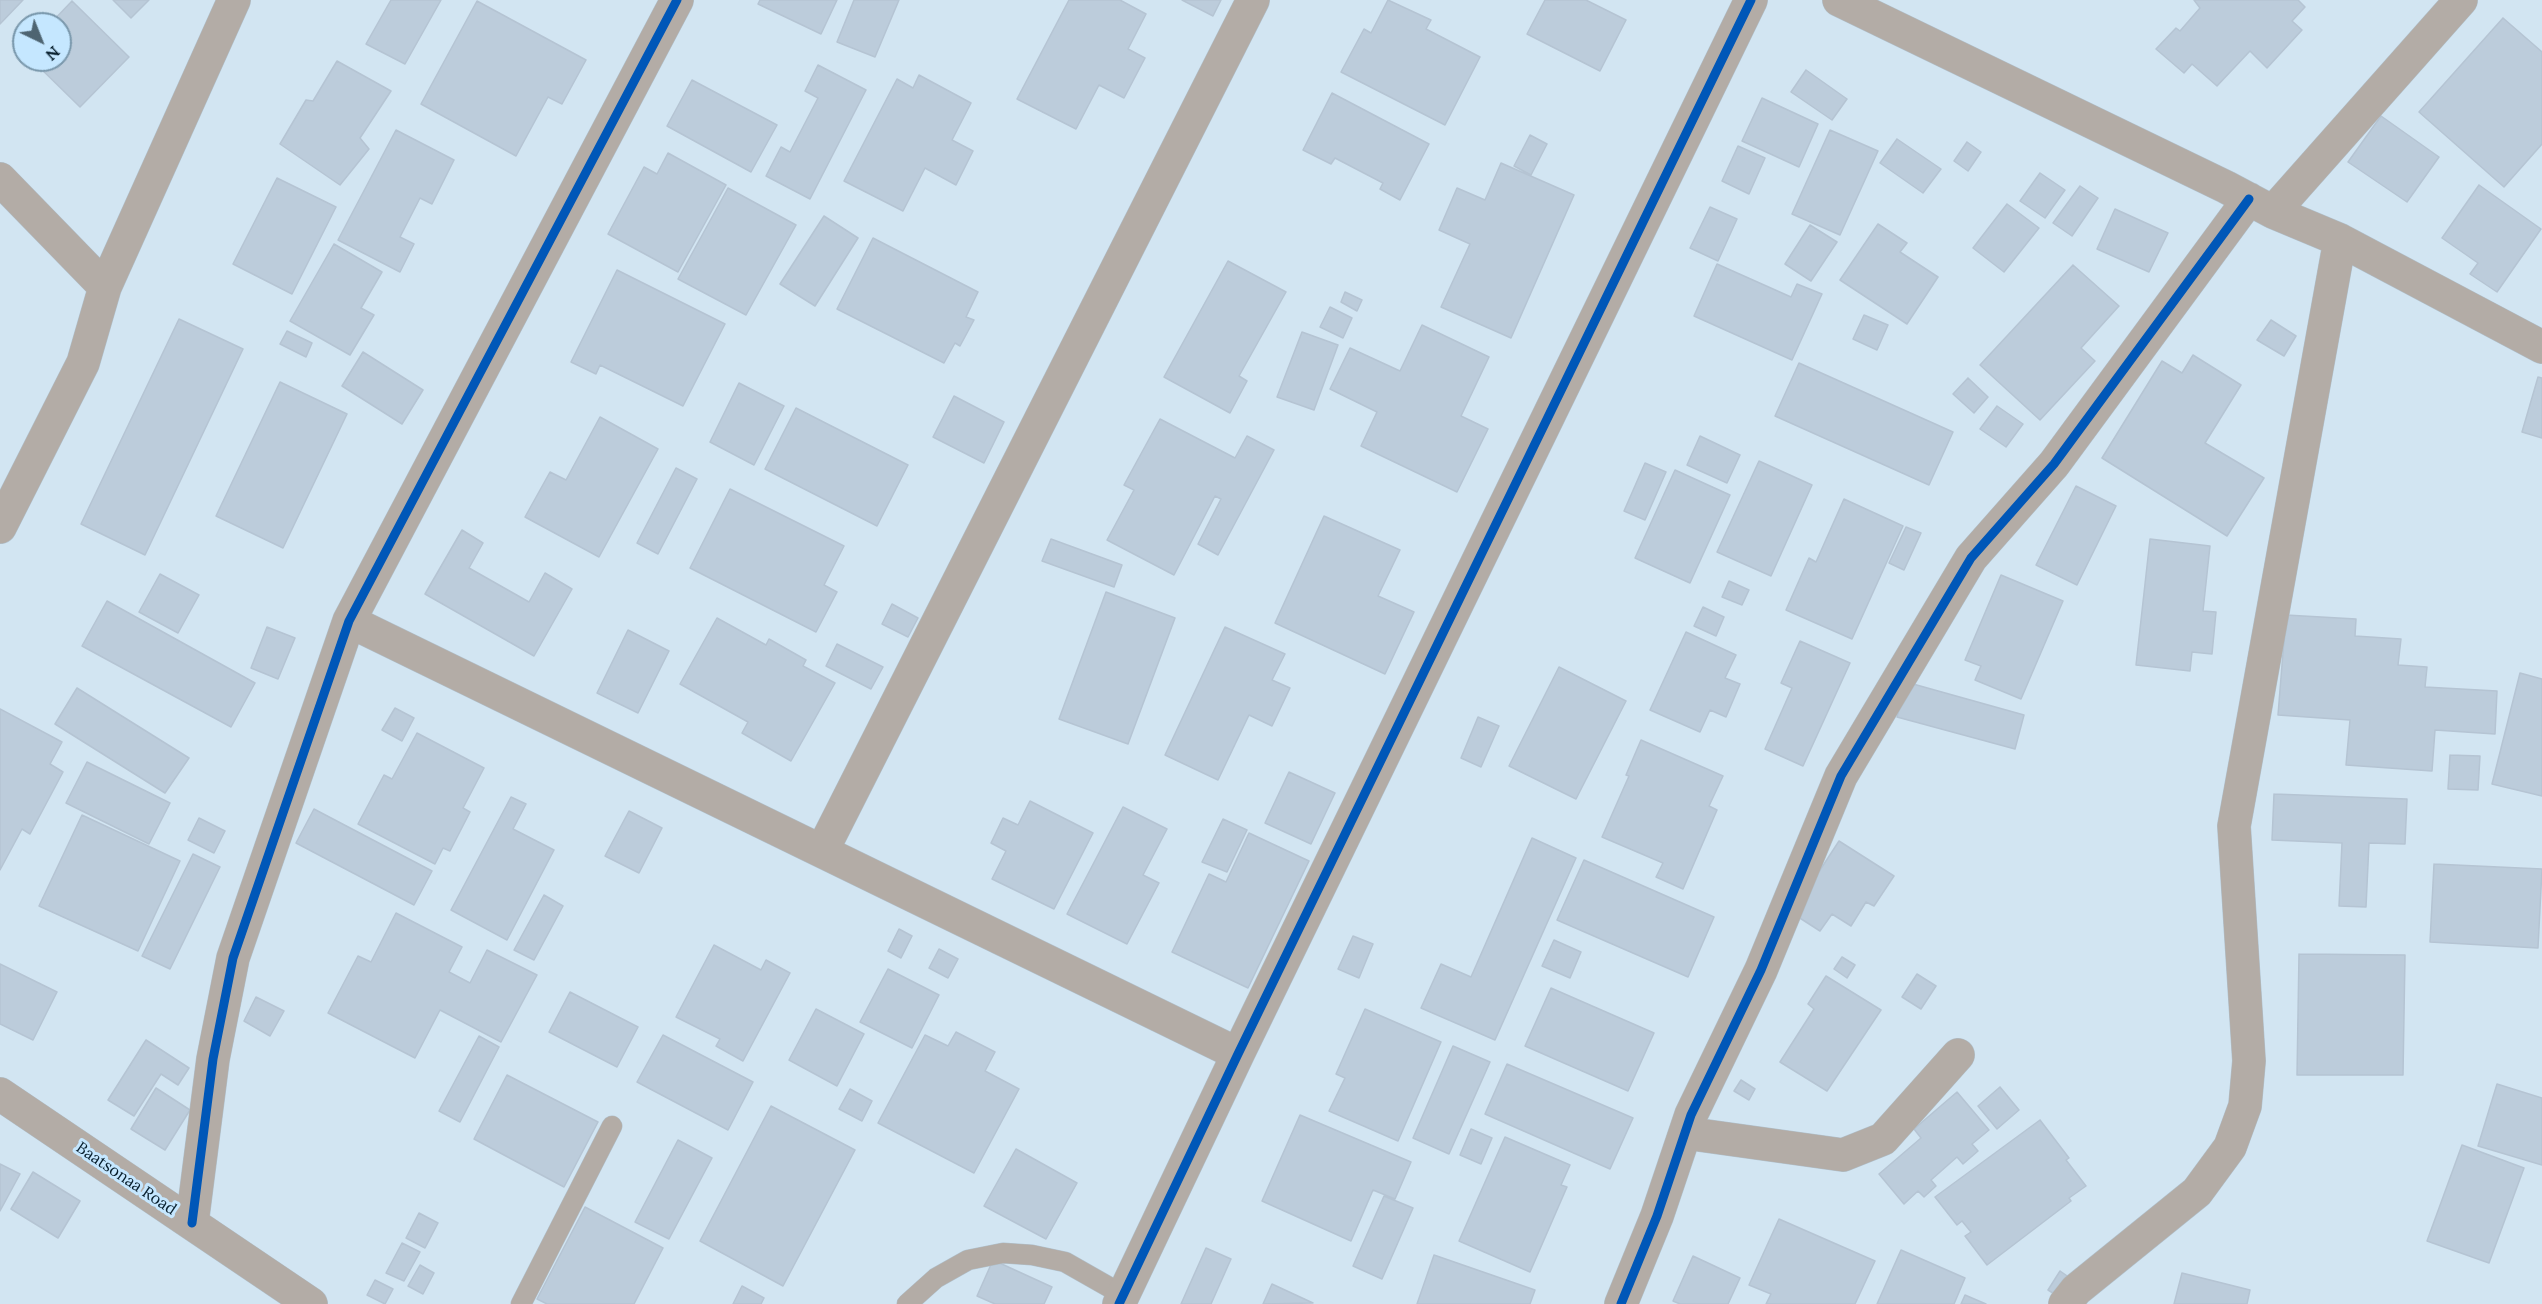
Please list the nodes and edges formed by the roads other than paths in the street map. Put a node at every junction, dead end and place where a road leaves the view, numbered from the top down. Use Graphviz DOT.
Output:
graph roads {
  1 [pos="234,0"];
  2 [pos="677,0"];
  3 [pos="1253,0"];
  4 [pos="1751,0"];
  5 [pos="1839,0"];
  6 [pos="2461,0"];
  7 [pos="0,179"];
  8 [pos="2261,205"];
  9 [pos="2340,240"];
  10 [pos="105,287"];
  11 [pos="2542,347"];
  12 [pos="0,527"];
  13 [pos="349,621"];
  14 [pos="822,851"];
  15 [pos="1238,1054"];
  16 [pos="1958,1055"];
  17 [pos="0,1094"];
  18 [pos="612,1126"];
  19 [pos="1685,1133"];
  20 [pos="192,1223"];
  21 [pos="1121,1299"];
  22 [pos="311,1304"];
  23 [pos="521,1304"];
  24 [pos="907,1304"];
  25 [pos="1621,1304"];
  26 [pos="2065,1304"];
  1 -- 10 [label="street"];
  2 -- 13 [label="street"];
  3 -- 14 [label="street"];
  4 -- 15 [label="street"];
  5 -- 8 [label="street"];
  6 -- 8 [label="street"];
  7 -- 10 [label="street"];
  8 -- 9 [label="street"];
  8 -- 19 [label="street"];
  9 -- 11 [label="street"];
  9 -- 26 [label="street"];
  10 -- 12 [label="street"];
  13 -- 14 [label="street"];
  13 -- 20 [label="street"];
  14 -- 15 [label="street"];
  15 -- 21 [label="street"];
  16 -- 19 [label="street"];
  17 -- 20 [label="street, Baatsonaa Road"];
  18 -- 23 [label="lane"];
  19 -- 25 [label="street"];
  20 -- 22 [label="street, Baatsonaa Road"];
  21 -- 24 [label="lane"];
}
